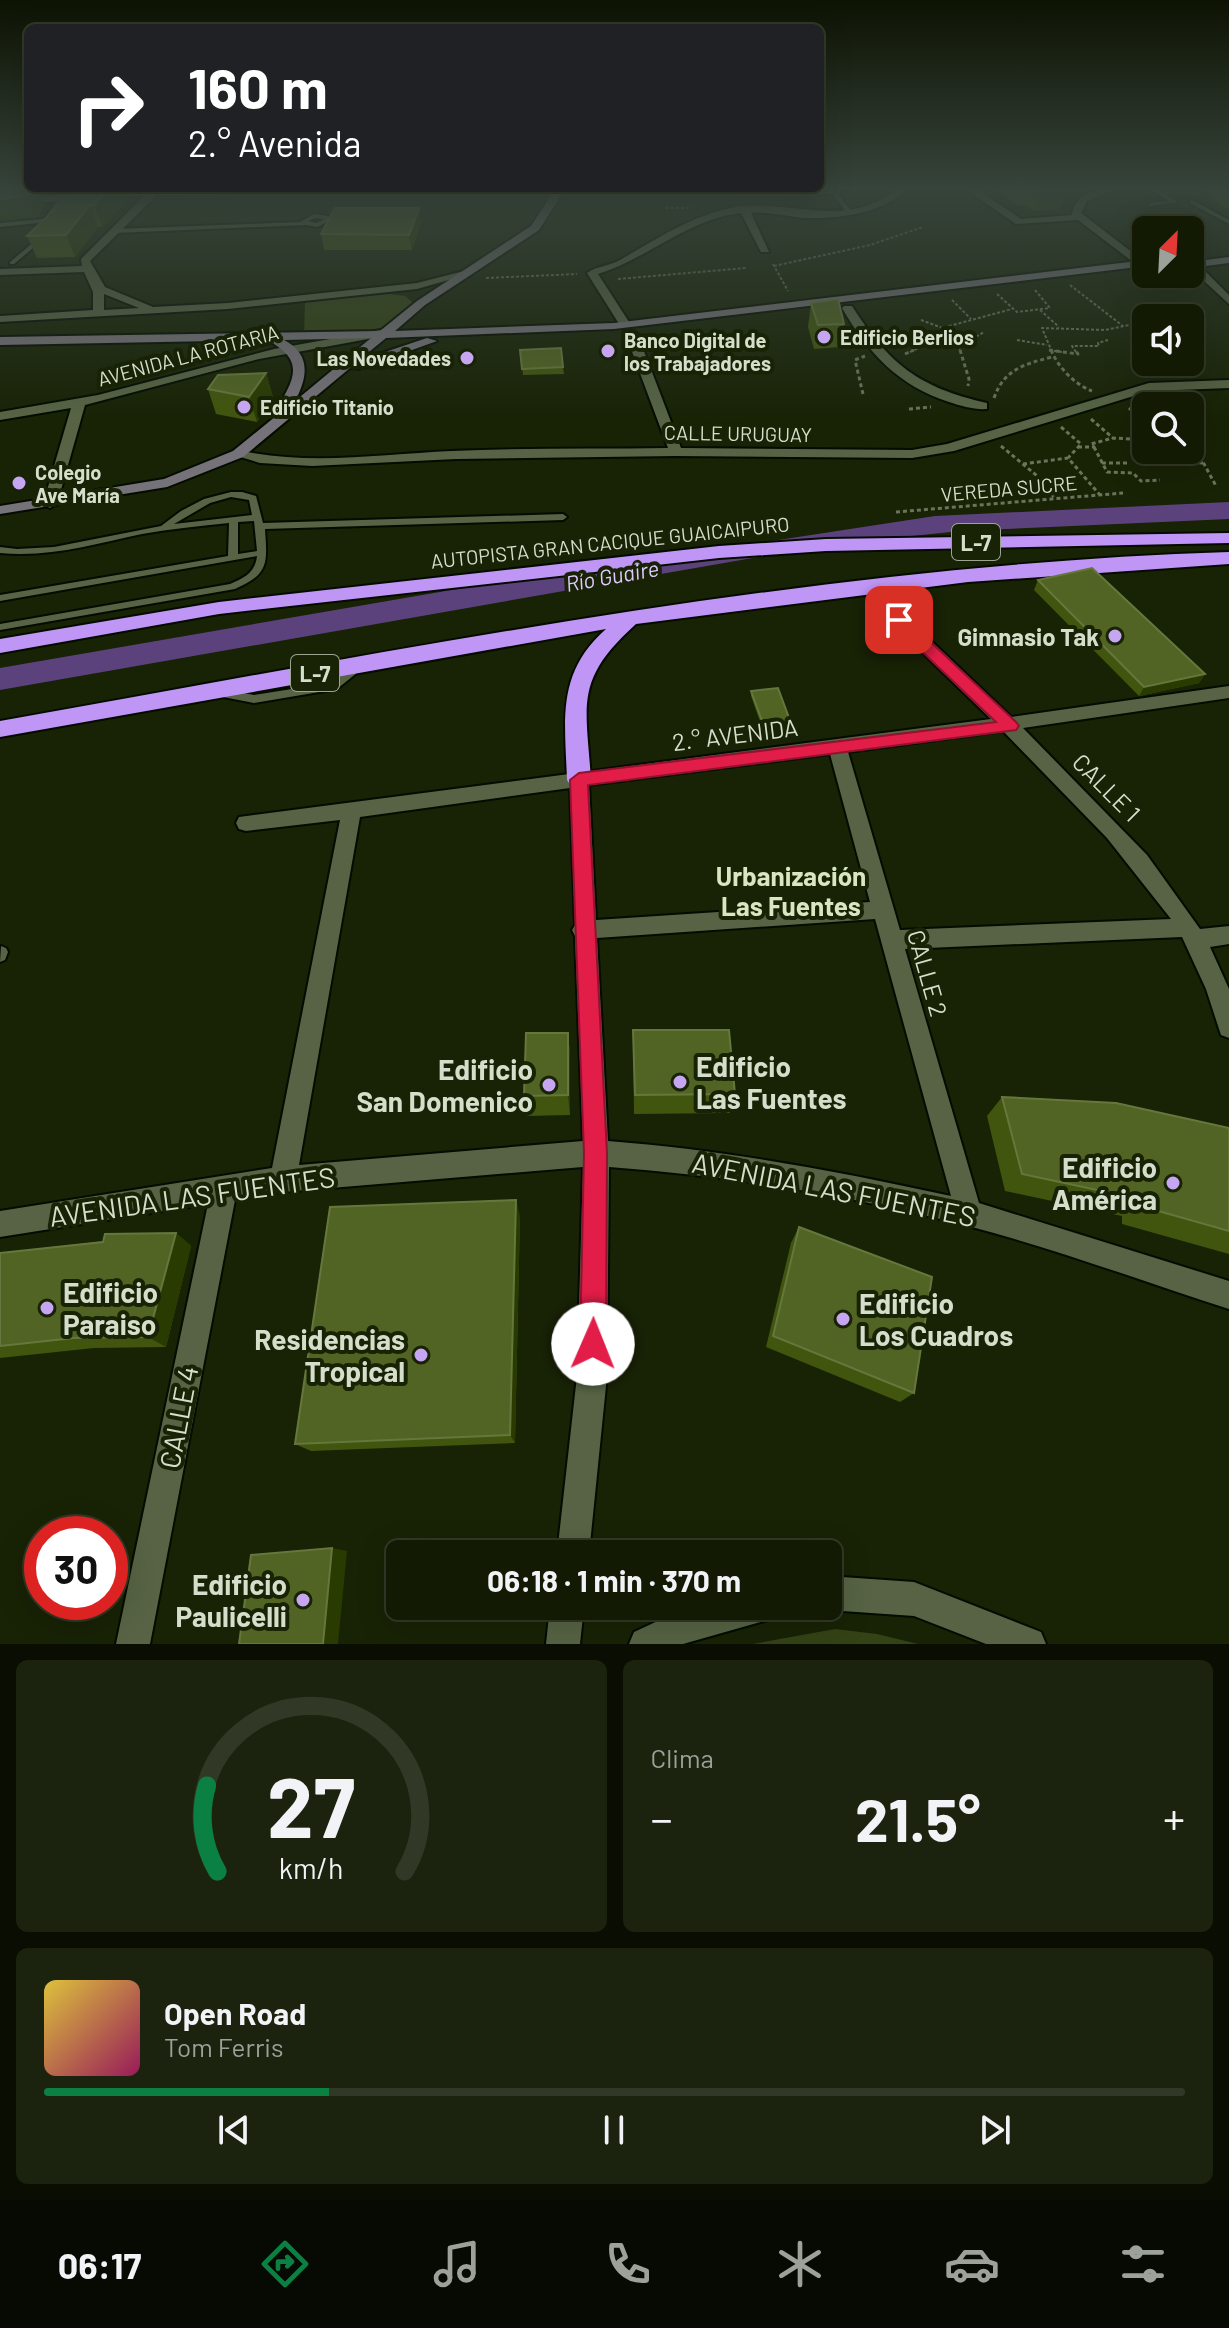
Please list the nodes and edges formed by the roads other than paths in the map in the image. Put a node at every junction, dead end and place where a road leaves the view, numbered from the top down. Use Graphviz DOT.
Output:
graph roads {
  1 [pos="52,266"];
  2 [pos="485,266"];
  3 [pos="488,266"];
  4 [pos="617,266"];
  5 [pos="86,267"];
  6 [pos="1132,267"];
  7 [pos="1132,268"];
  8 [pos="0,272"];
  9 [pos="1204,275"];
  10 [pos="472,276"];
  11 [pos="393,289"];
  12 [pos="1229,301"];
  13 [pos="848,308"];
  14 [pos="167,311"];
  15 [pos="430,311"];
  16 [pos="99,315"];
  17 [pos="0,319"];
  18 [pos="628,329"];
  19 [pos="386,333"];
  20 [pos="457,333"];
  21 [pos="267,335"];
  22 [pos="0,341"];
  23 [pos="431,341"];
  24 [pos="291,348"];
  25 [pos="344,370"];
  26 [pos="1229,384"];
  27 [pos="79,404"];
  28 [pos="982,406"];
  29 [pos="0,416"];
  30 [pos="280,420"];
  31 [pos="676,452"];
  32 [pos="238,454"];
  33 [pos="50,504"];
  34 [pos="0,510"];
  35 [pos="563,517"];
  36 [pos="234,520"];
  37 [pos="258,522"];
  38 [pos="163,528"];
  39 [pos="1229,538"];
  40 [pos="0,550"];
  41 [pos="261,553"];
  42 [pos="233,556"];
  43 [pos="1229,558"];
  44 [pos="0,598"];
  45 [pos="631,619"];
  46 [pos="899,620"];
  47 [pos="0,627"];
  48 [pos="0,646"];
  49 [pos="1229,692"];
  50 [pos="1010,726"];
  51 [pos="0,729"];
  52 [pos="837,747"];
  53 [pos="579,780"];
  54 [pos="351,813"];
  55 [pos="246,823"];
  56 [pos="882,910"];
  57 [pos="583,930"];
  58 [pos="1190,934"];
  59 [pos="1229,935"];
  60 [pos="891,940"];
  61 [pos="1229,1027"];
  62 [pos="596,1153"];
  63 [pos="283,1179"];
  64 [pos="224,1190"];
  65 [pos="969,1213"];
  66 [pos="0,1224"];
  67 [pos="1229,1295"];
  68 [pos="574,1540"];
  69 [pos="842,1594"];
  70 [pos="566,1620"];
  71 [pos="701,1620"];
  72 [pos="133,1644"];
  73 [pos="563,1644"];
  74 [pos="646,1644"];
  75 [pos="1029,1644"];
  1 -- 5 [label="street"];
  2 -- 10 [label="main road"];
  3 -- 10 [label="main road"];
  4 -- 18 [label="street"];
  5 -- 8 [label="street"];
  5 -- 14 [label="street"];
  5 -- 16 [label="street"];
  6 -- 18 [label="main road"];
  7 -- 13 [label="main road"];
  9 -- 12 [label="street"];
  10 -- 11 [label="street"];
  10 -- 15 [label="main road"];
  11 -- 14 [label="street"];
  11 -- 15 [label="street"];
  13 -- 18 [label="main road"];
  13 -- 28 [label="street"];
  14 -- 16 [label="street"];
  15 -- 19 [label="main road"];
  15 -- 20 [label="main road"];
  16 -- 17 [label="street"];
  18 -- 20 [label="main road"];
  18 -- 23 [label="main road"];
  18 -- 31 [label="street"];
  19 -- 20 [label="main road"];
  19 -- 21 [label="main road"];
  19 -- 23 [label="main road"];
  19 -- 24 [label="street, AVENIDA LA ROTARIA"];
  19 -- 25 [label="main road"];
  21 -- 22 [label="main road"];
  21 -- 24 [label="main road"];
  23 -- 25 [label="main road"];
  24 -- 27 [label="street, AVENIDA LA ROTARIA"];
  24 -- 30 [label="main road"];
  25 -- 30 [label="main road"];
  26 -- 31 [label="street, CALLE URUGUAY"];
  27 -- 29 [label="street, AVENIDA LA ROTARIA"];
  27 -- 33 [label="street"];
  30 -- 32 [label="main road"];
  31 -- 32 [label="street, CALLE URUGUAY"];
  32 -- 33 [label="main road"];
  33 -- 34 [label="main road"];
  35 -- 37 [label="lane"];
  36 -- 37 [label="lane"];
  36 -- 38 [label="lane"];
  36 -- 42 [label="lane"];
  37 -- 38 [label="lane"];
  37 -- 41 [label="lane"];
  38 -- 40 [label="lane"];
  39 -- 48 [label="highway, AUTOPISTA GRAN CACIQUE GUAICAIPURO / L-7"];
  41 -- 42 [label="lane"];
  41 -- 47 [label="lane"];
  42 -- 44 [label="lane"];
  43 -- 45 [label="highway, L-7"];
  45 -- 51 [label="highway, L-7"];
  45 -- 53 [label="highway"];
  46 -- 50 [label="street, CALLE 1"];
  49 -- 50 [label="street, 2.° AVENIDA"];
  50 -- 52 [label="street, 2.° AVENIDA"];
  50 -- 58 [label="street, CALLE 1"];
  52 -- 53 [label="street, 2.° AVENIDA"];
  52 -- 56 [label="street, CALLE 2"];
  53 -- 54 [label="street, 2.° AVENIDA"];
  53 -- 57 [label="street"];
  54 -- 55 [label="street, 2.° AVENIDA"];
  54 -- 63 [label="street"];
  56 -- 57 [label="street"];
  56 -- 60 [label="street, CALLE 2"];
  57 -- 62 [label="street"];
  58 -- 59 [label="street"];
  58 -- 60 [label="street"];
  58 -- 61 [label="street, CALLE 1"];
  60 -- 65 [label="street, CALLE 2"];
  62 -- 63 [label="street, AVENIDA LAS FUENTES"];
  62 -- 65 [label="street, AVENIDA LAS FUENTES"];
  62 -- 68 [label="street"];
  63 -- 64 [label="street, AVENIDA LAS FUENTES"];
  64 -- 66 [label="street, AVENIDA LAS FUENTES"];
  64 -- 72 [label="street, CALLE 4"];
  65 -- 67 [label="street, AVENIDA LAS FUENTES"];
  69 -- 75 [label="street"];
  70 -- 73 [label="street"];
  71 -- 74 [label="street"];
}
